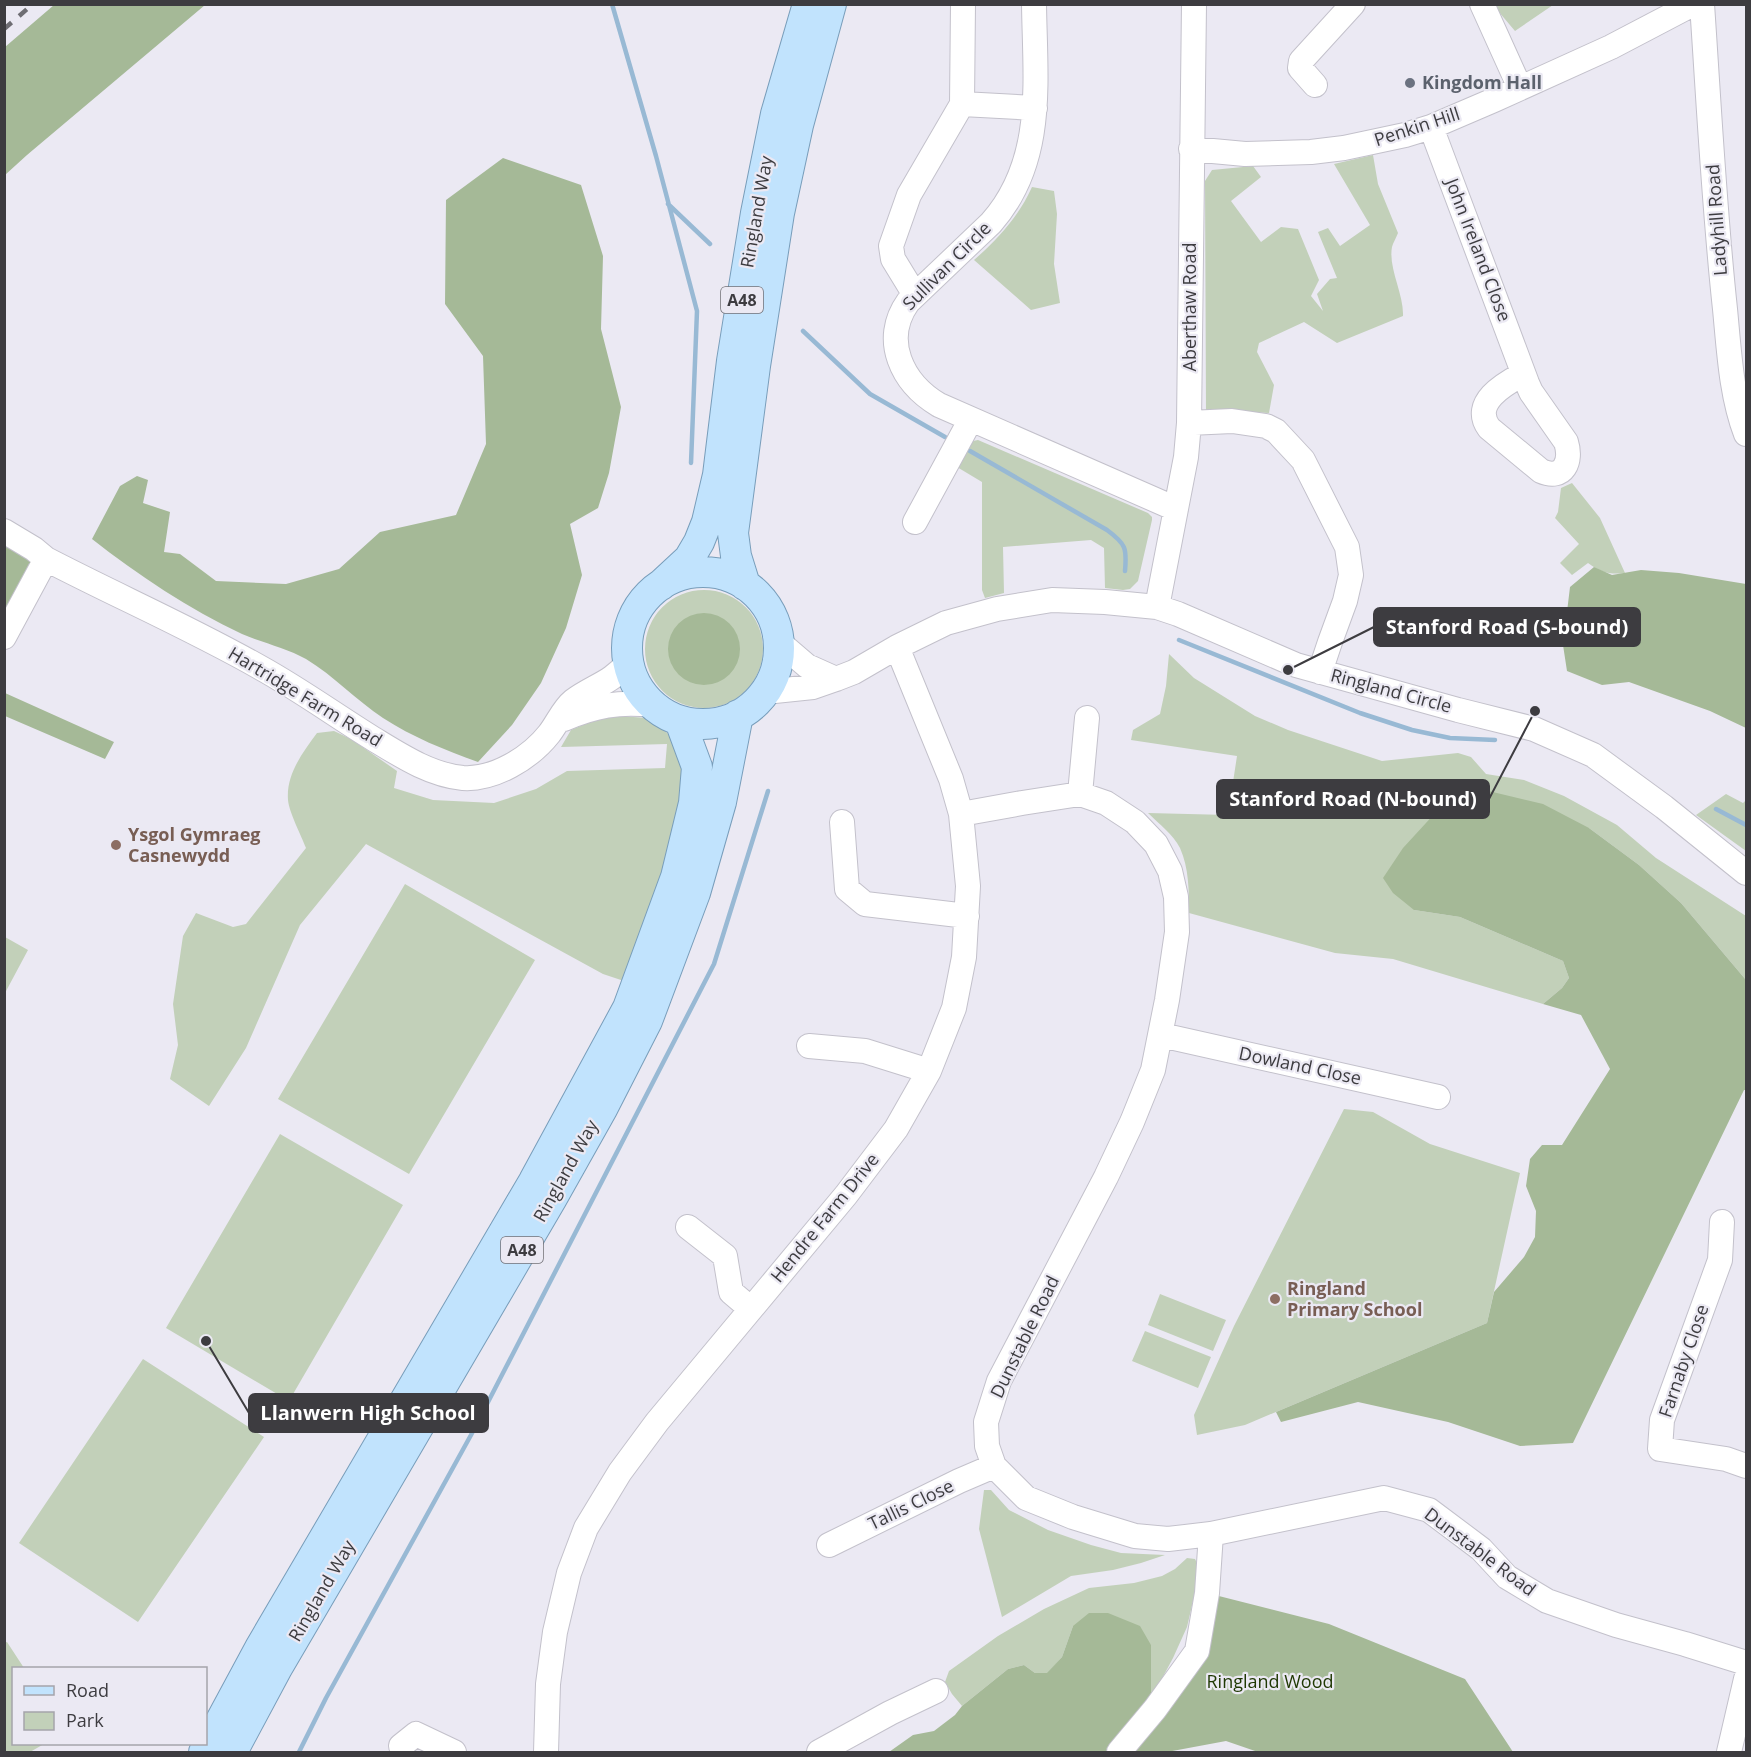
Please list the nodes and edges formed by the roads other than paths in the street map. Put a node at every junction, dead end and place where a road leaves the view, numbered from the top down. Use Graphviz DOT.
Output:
graph roads {
  1 [pos="808,4"];
  2 [pos="831,4"];
  3 [pos="963,4"];
  4 [pos="1034,4"];
  5 [pos="1194,4"];
  6 [pos="1353,4"];
  7 [pos="1482,4"];
  8 [pos="1693,4"];
  9 [pos="1702,4"];
  10 [pos="1315,85"];
  11 [pos="1521,88"];
  12 [pos="962,104"];
  13 [pos="1035,108"];
  14 [pos="1431,127"];
  15 [pos="1191,149"];
  16 [pos="915,295"];
  17 [pos="1523,374"];
  18 [pos="971,419"];
  19 [pos="1189,423"];
  20 [pos="1746,434"];
  21 [pos="1176,508"];
  22 [pos="915,522"];
  23 [pos="4,531"];
  24 [pos="46,559"];
  25 [pos="661,585"];
  26 [pos="745,585"];
  27 [pos="1157,607"];
  28 [pos="4,638"];
  29 [pos="779,642"];
  30 [pos="897,647"];
  31 [pos="628,662"];
  32 [pos="1320,672"];
  33 [pos="836,679"];
  34 [pos="765,692"];
  35 [pos="652,705"];
  36 [pos="738,716"];
  37 [pos="1087,718"];
  38 [pos="680,721"];
  39 [pos="558,722"];
  40 [pos="1080,794"];
  41 [pos="961,814"];
  42 [pos="842,822"];
  43 [pos="1746,873"];
  44 [pos="967,916"];
  45 [pos="1161,1035"];
  46 [pos="809,1046"];
  47 [pos="929,1071"];
  48 [pos="1438,1097"];
  49 [pos="1722,1222"];
  50 [pos="688,1227"];
  51 [pos="751,1309"];
  52 [pos="994,1466"];
  53 [pos="1746,1466"];
  54 [pos="1211,1534"];
  55 [pos="830,1545"];
  56 [pos="1746,1663"];
  57 [pos="1746,1679"];
  58 [pos="936,1691"];
  59 [pos="401,1746"];
  60 [pos="204,1752"];
  61 [pos="232,1752"];
  62 [pos="454,1752"];
  63 [pos="546,1752"];
  64 [pos="819,1752"];
  65 [pos="1119,1752"];
  66 [pos="1729,1752"];
  1 -- 25 [label="main road, Ringland Way / A48"];
  2 -- 26 [label="main road, Ringland Way / A48"];
  3 -- 12 [label="street"];
  4 -- 13 [label="street, Sullivan Circle"];
  5 -- 15 [label="street, Aberthaw Road"];
  6 -- 10 [label="street"];
  7 -- 11 [label="street"];
  8 -- 11 [label="street, Penkin Hill"];
  9 -- 20 [label="street, Ladyhill Road"];
  11 -- 14 [label="street, Penkin Hill"];
  12 -- 13 [label="street"];
  12 -- 16 [label="street"];
  13 -- 16 [label="street, Sullivan Circle"];
  14 -- 15 [label="street, Penkin Hill"];
  14 -- 17 [label="street, John Ireland Close"];
  15 -- 19 [label="street, Aberthaw Road"];
  16 -- 18 [label="street, Sullivan Circle"];
  18 -- 21 [label="street, Sullivan Circle"];
  18 -- 22 [label="street"];
  19 -- 21 [label="street, Aberthaw Road"];
  19 -- 32 [label="street"];
  21 -- 27 [label="street, Aberthaw Road"];
  23 -- 24 [label="street, Hartridge Farm Road"];
  24 -- 28 [label="street"];
  24 -- 39 [label="street, Hartridge Farm Road"];
  25 -- 26 [label="main road, Ringland Way / A48"];
  25 -- 31 [label="main road, Ringland Way / A48"];
  26 -- 29 [label="main road, Ringland Way / A48"];
  27 -- 30 [label="street, Ringland Circle"];
  27 -- 32 [label="street, Ringland Circle"];
  29 -- 33 [label="street"];
  29 -- 34 [label="main road, Ringland Way / A48"];
  30 -- 33 [label="street, Ringland Circle"];
  30 -- 41 [label="street, Hendre Farm Drive"];
  31 -- 35 [label="main road, Ringland Way / A48"];
  31 -- 39 [label="street, Hartridge Farm Road"];
  32 -- 43 [label="street, Ringland Circle"];
  33 -- 34 [label="street, Ringland Circle"];
  34 -- 36 [label="main road, Ringland Way / A48"];
  35 -- 38 [label="main road, Ringland Way / A48"];
  35 -- 39 [label="street, Hartridge Farm Road"];
  36 -- 38 [label="main road, Ringland Way / A48"];
  36 -- 61 [label="main road, Ringland Way / A48"];
  37 -- 40 [label="street"];
  38 -- 60 [label="main road, Ringland Way / A48"];
  40 -- 41 [label="street, Dunstable Road"];
  40 -- 45 [label="street, Dunstable Road"];
  41 -- 44 [label="street, Hendre Farm Drive"];
  42 -- 44 [label="street"];
  44 -- 47 [label="street, Hendre Farm Drive"];
  45 -- 48 [label="street, Dowland Close"];
  45 -- 52 [label="street, Dunstable Road"];
  46 -- 47 [label="street"];
  47 -- 51 [label="street, Hendre Farm Drive"];
  49 -- 53 [label="street, Farnaby Close"];
  50 -- 51 [label="street"];
  51 -- 63 [label="street, Hendre Farm Drive"];
  52 -- 54 [label="street, Dunstable Road"];
  52 -- 55 [label="street, Tallis Close"];
  54 -- 56 [label="street, Dunstable Road"];
  54 -- 65 [label="street"];
  57 -- 66 [label="street"];
  58 -- 64 [label="street"];
  59 -- 62 [label="street"];
}
